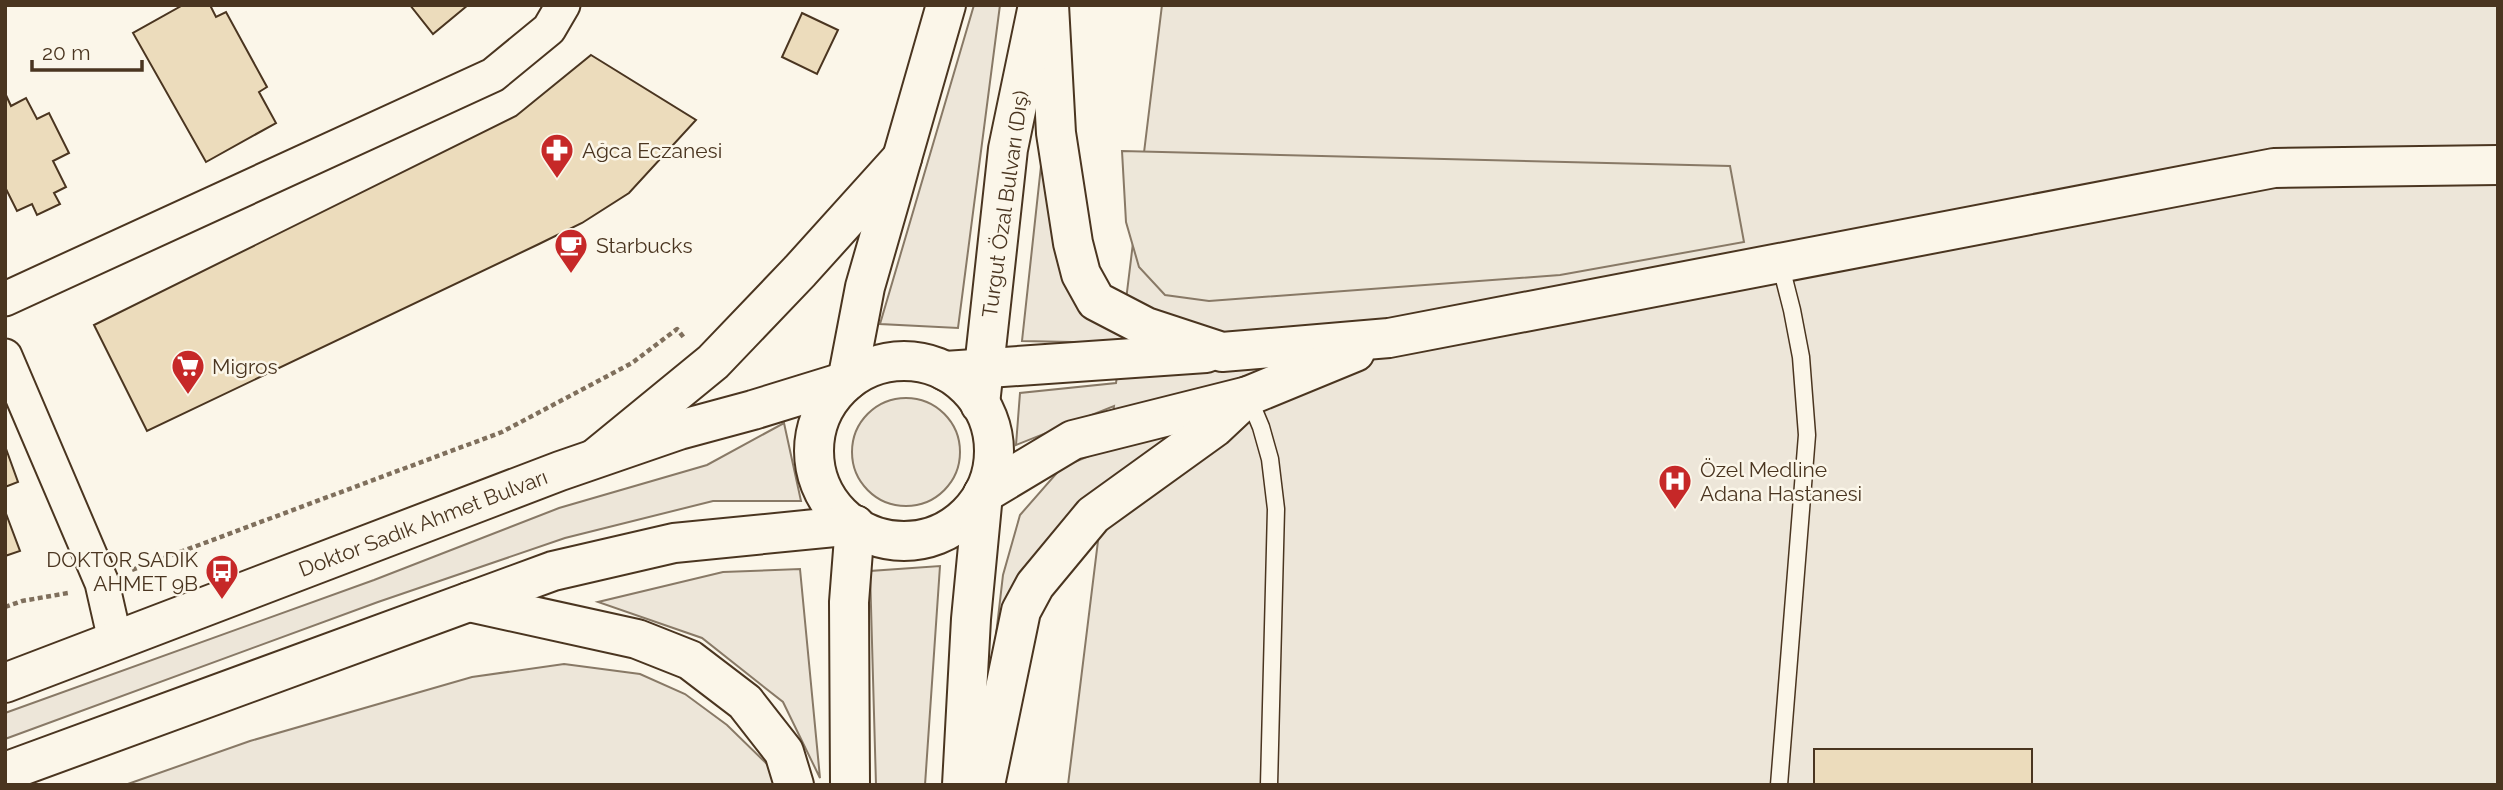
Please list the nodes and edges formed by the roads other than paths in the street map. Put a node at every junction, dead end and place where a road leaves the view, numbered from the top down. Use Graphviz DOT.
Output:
graph roads {
  1 [pos="564,5"];
  2 [pos="946,5"];
  3 [pos="1038,5"];
  4 [pos="1049,5"];
  5 [pos="902,158"];
  6 [pos="2498,165"];
  7 [pos="1780,263"];
  8 [pos="5,299"];
  9 [pos="1389,338"];
  10 [pos="1222,352"];
  11 [pos="5,356"];
  12 [pos="847,381"];
  13 [pos="982,386"];
  14 [pos="1248,396"];
  15 [pos="596,458"];
  16 [pos="983,494"];
  17 [pos="855,525"];
  18 [pos="469,602"];
  19 [pos="115,640"];
  20 [pos="5,683"];
  21 [pos="5,772"];
  22 [pos="794,785"];
  23 [pos="850,785"];
  24 [pos="962,785"];
  25 [pos="985,785"];
  26 [pos="1269,785"];
  27 [pos="1779,785"];
  1 -- 8 [label="street"];
  2 -- 5 [label="main road"];
  3 -- 13 [label="main road, Turgut Özal Bulvarı (Dış)"];
  4 -- 10 [label="main road"];
  5 -- 12 [label="main road"];
  5 -- 15 [label="main road"];
  6 -- 7 [label="main road"];
  7 -- 9 [label="main road"];
  7 -- 27 [label="lane"];
  9 -- 10 [label="main road"];
  9 -- 14 [label="main road"];
  10 -- 13 [label="main road"];
  11 -- 19 [label="street"];
  12 -- 13 [label="main road"];
  12 -- 15 [label="main road, Doktor Sadık Ahmet Bulvarı"];
  12 -- 17 [label="main road"];
  13 -- 16 [label="main road"];
  14 -- 16 [label="main road"];
  14 -- 25 [label="main road"];
  14 -- 26 [label="lane"];
  15 -- 19 [label="main road, Doktor Sadık Ahmet Bulvarı"];
  16 -- 17 [label="main road"];
  16 -- 24 [label="main road"];
  17 -- 18 [label="main road"];
  17 -- 23 [label="main road"];
  18 -- 21 [label="main road"];
  18 -- 22 [label="main road"];
  19 -- 20 [label="main road, Doktor Sadık Ahmet Bulvarı"];
}
